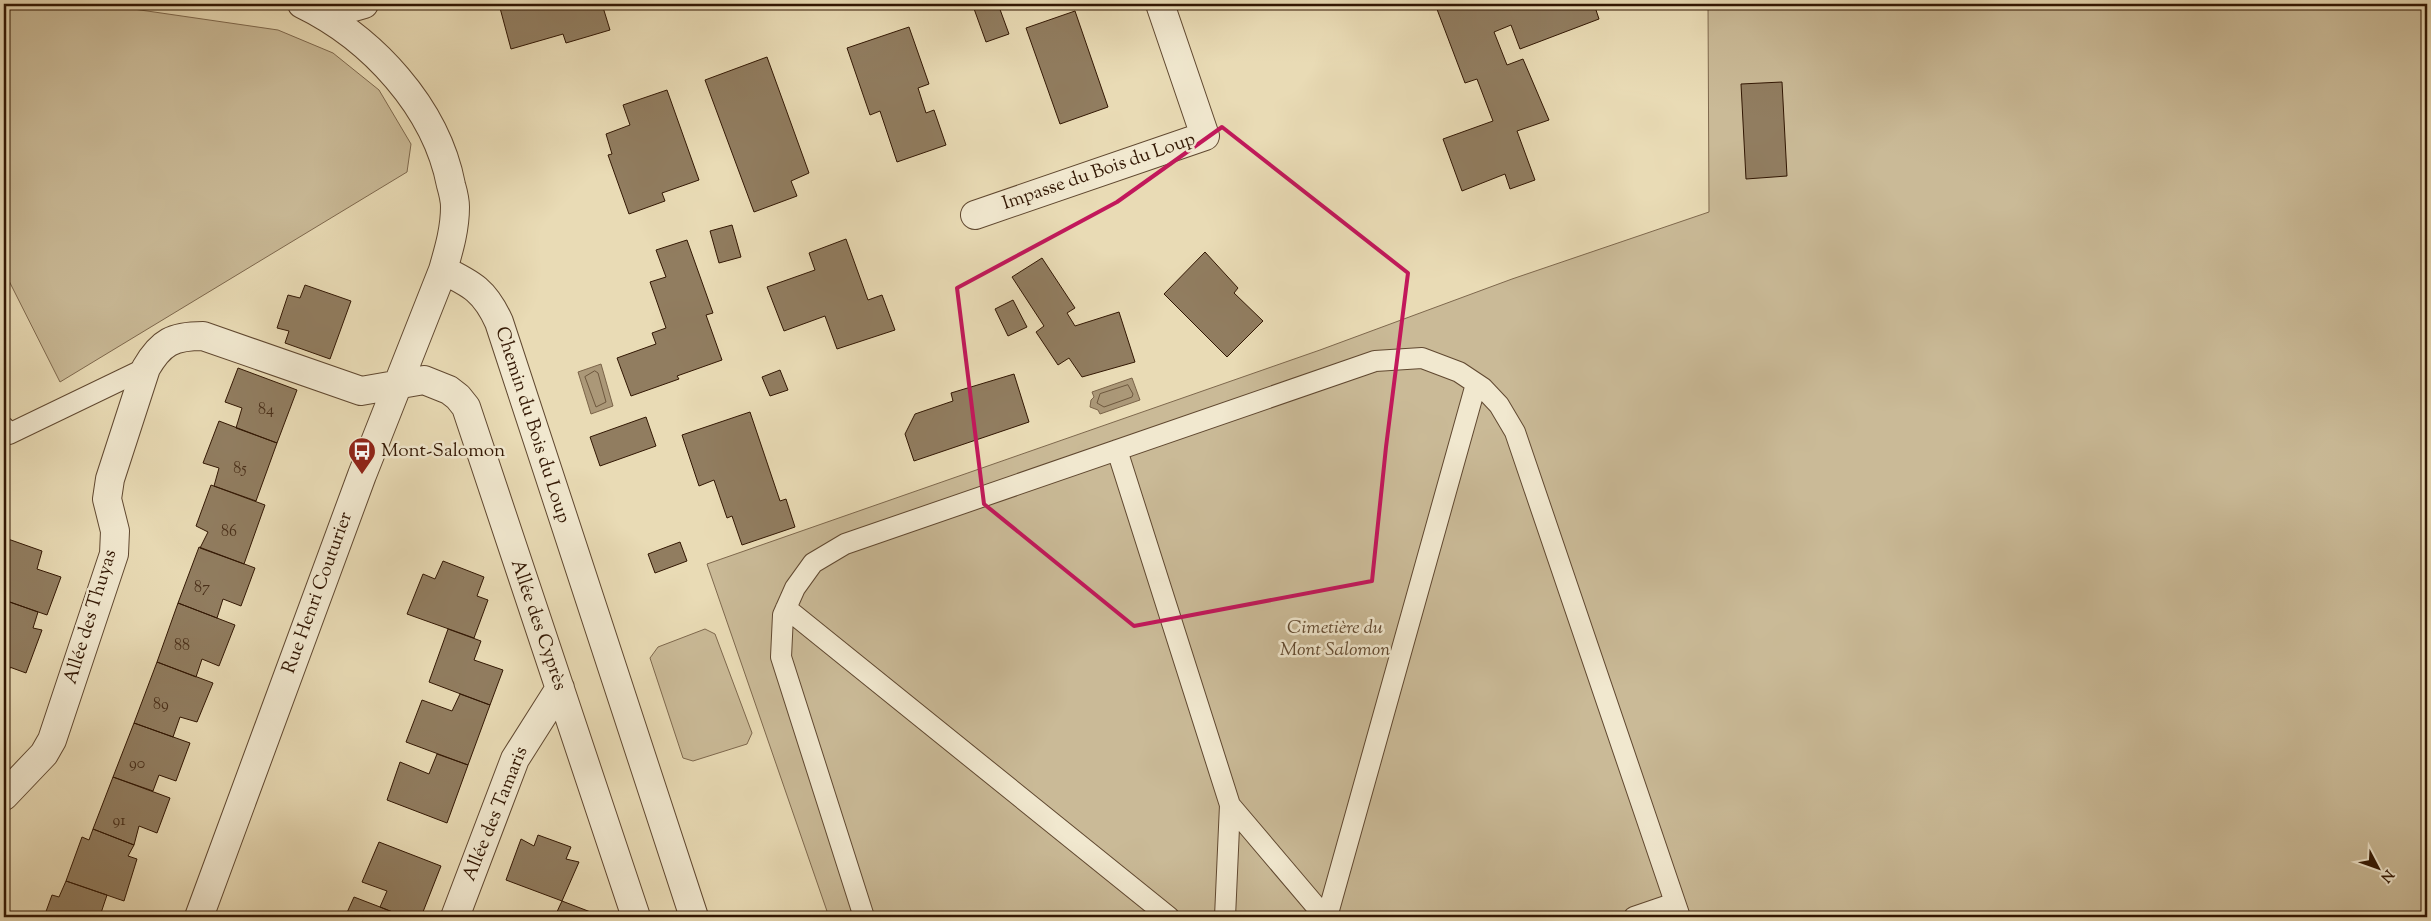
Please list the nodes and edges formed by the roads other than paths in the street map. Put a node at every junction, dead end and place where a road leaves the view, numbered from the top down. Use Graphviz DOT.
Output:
graph roads {
  1 [pos="302,4"];
  2 [pos="364,4"];
  3 [pos="1160,4"];
  4 [pos="326,16"];
  5 [pos="975,215"];
  6 [pos="442,270"];
  7 [pos="146,368"];
  8 [pos="396,384"];
  9 [pos="1476,384"];
  10 [pos="4,427"];
  11 [pos="1116,450"];
  12 [pos="786,608"];
  13 [pos="560,688"];
  14 [pos="4,796"];
  15 [pos="1230,805"];
  16 [pos="1678,910"];
  17 [pos="199,917"];
  18 [pos="455,917"];
  19 [pos="636,917"];
  20 [pos="694,917"];
  21 [pos="864,917"];
  22 [pos="1169,917"];
  23 [pos="1225,917"];
  24 [pos="1326,917"];
  25 [pos="1634,917"];
  1 -- 4 [label="street"];
  2 -- 4 [label="street"];
  3 -- 5 [label="street, Impasse du Bois du Loup"];
  4 -- 6 [label="street"];
  6 -- 8 [label="street, Rue Henri Couturier"];
  6 -- 20 [label="street, Chemin du Bois du Loup"];
  7 -- 8 [label="street, Allée des Thuyas"];
  7 -- 10 [label="lane"];
  7 -- 14 [label="street, Allée des Thuyas"];
  8 -- 13 [label="street, Allée des Cyprès"];
  8 -- 17 [label="street, Rue Henri Couturier"];
  9 -- 11 [label="lane"];
  9 -- 16 [label="lane"];
  9 -- 24 [label="lane"];
  11 -- 12 [label="lane"];
  11 -- 15 [label="lane"];
  12 -- 21 [label="lane"];
  12 -- 22 [label="lane"];
  13 -- 18 [label="street, Allée des Tamaris"];
  13 -- 19 [label="street, Allée des Cyprès"];
  15 -- 23 [label="lane"];
  15 -- 24 [label="lane"];
  16 -- 25 [label="lane"];
}
